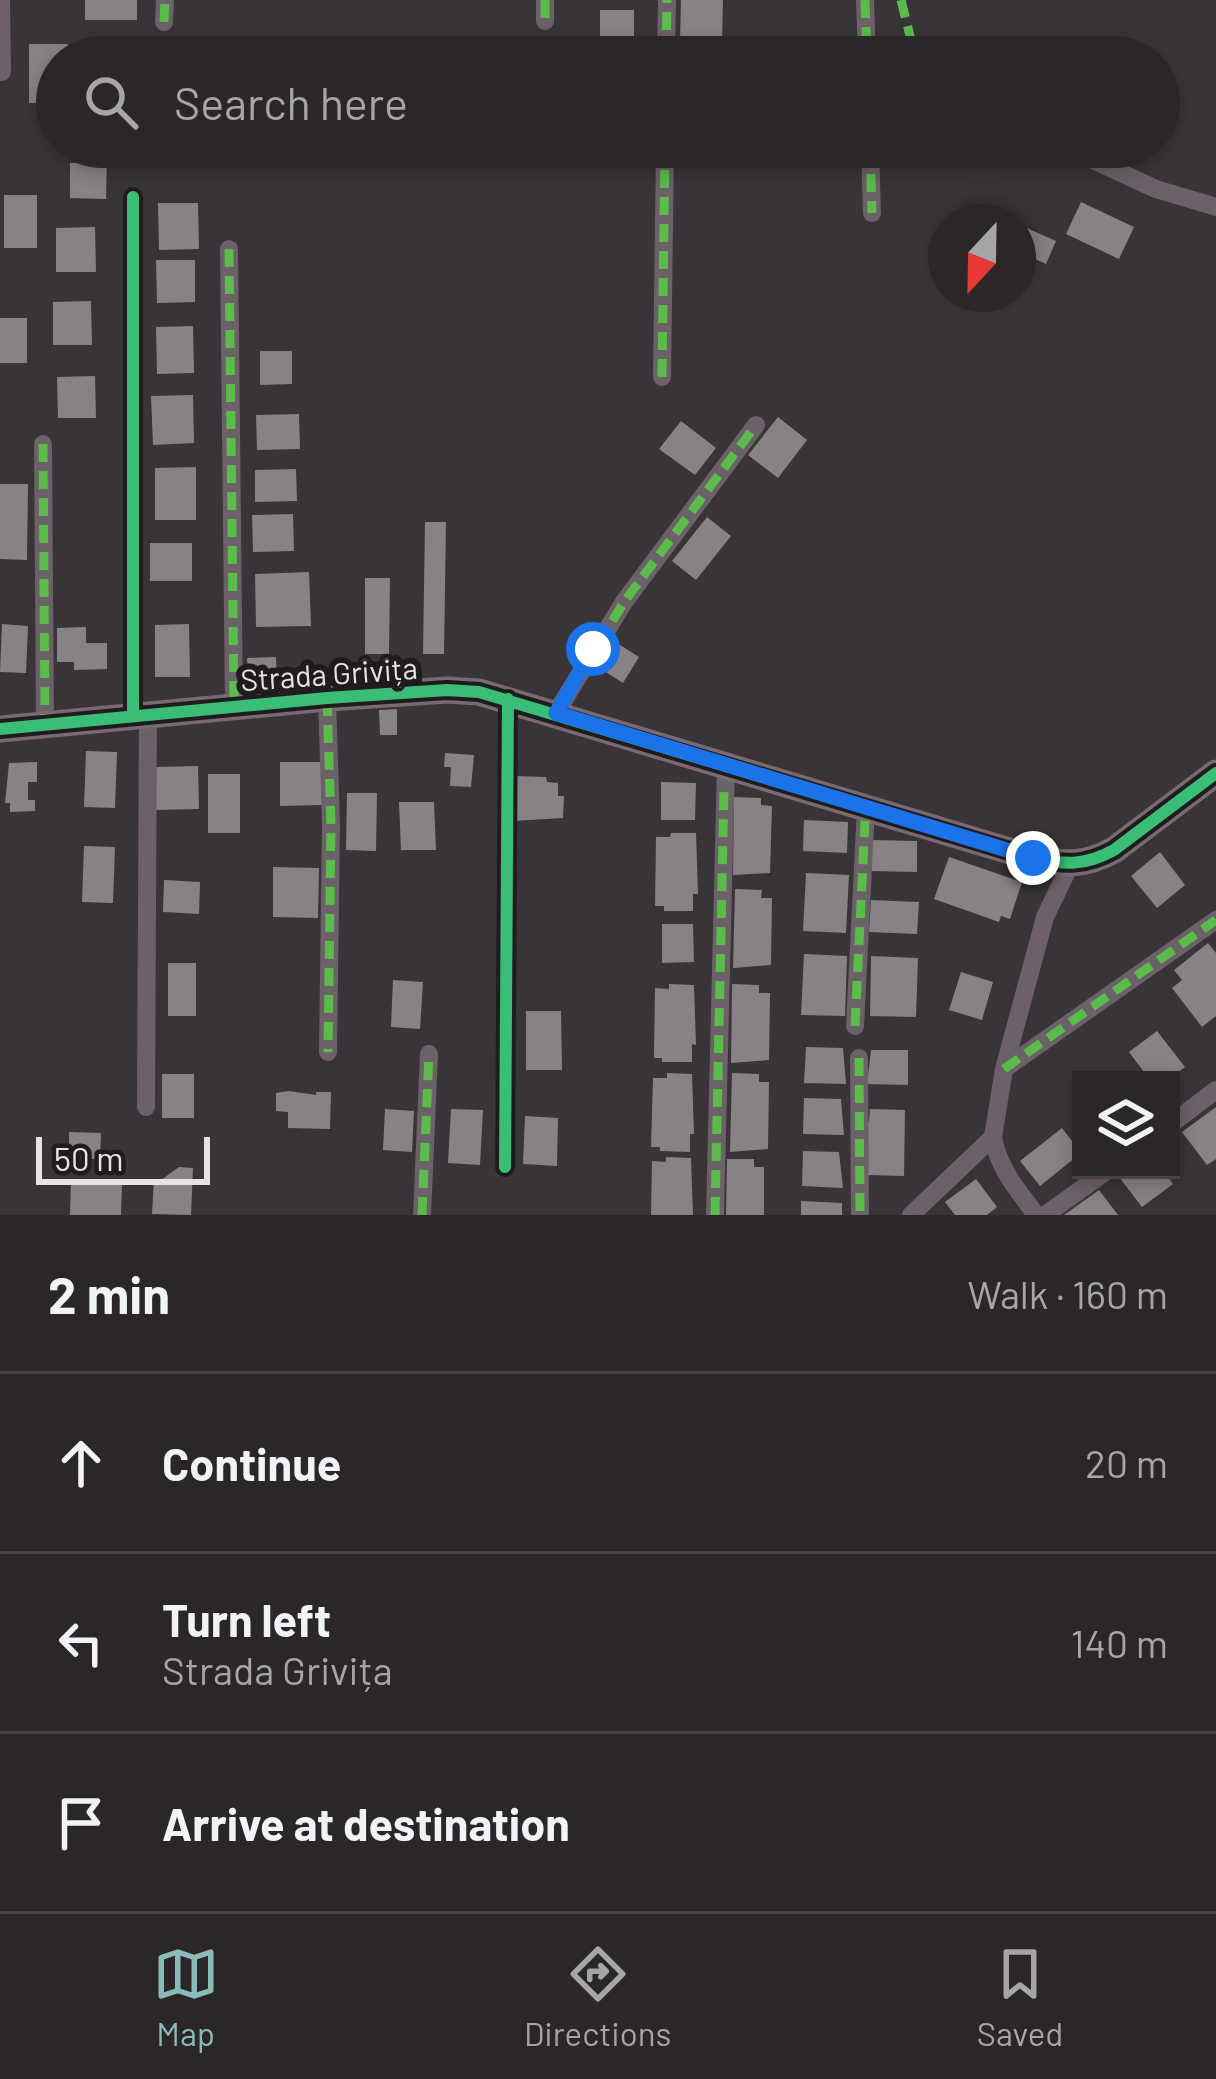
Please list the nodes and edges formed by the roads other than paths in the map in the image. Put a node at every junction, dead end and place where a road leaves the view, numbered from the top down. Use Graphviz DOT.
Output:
graph roads {
  1 [pos="1,0"];
  2 [pos="165,0"];
  3 [pos="545,0"];
  4 [pos="667,0"];
  5 [pos="865,0"];
  6 [pos="545,21"];
  7 [pos="164,22"];
  8 [pos="666,36"];
  9 [pos="866,36"];
  10 [pos="2,72"];
  11 [pos="665,168"];
  12 [pos="871,168"];
  13 [pos="1110,168"];
  14 [pos="134,196"];
  15 [pos="1216,207"];
  16 [pos="872,213"];
  17 [pos="229,249"];
  18 [pos="662,377"];
  19 [pos="756,424"];
  20 [pos="43,443"];
  21 [pos="327,698"];
  22 [pos="508,699"];
  23 [pos="234,706"];
  24 [pos="556,713"];
  25 [pos="141,715"];
  26 [pos="45,724"];
  27 [pos="0,729"];
  28 [pos="726,765"];
  29 [pos="1216,773"];
  30 [pos="866,807"];
  31 [pos="1070,865"];
  32 [pos="1216,920"];
  33 [pos="855,1026"];
  34 [pos="328,1052"];
  35 [pos="429,1054"];
  36 [pos="859,1058"];
  37 [pos="1004,1069"];
  38 [pos="1216,1090"];
  39 [pos="146,1108"];
  40 [pos="1180,1117"];
  41 [pos="993,1137"];
  42 [pos="505,1166"];
  43 [pos="1094,1179"];
  44 [pos="422,1215"];
  45 [pos="715,1215"];
  46 [pos="860,1215"];
  47 [pos="911,1215"];
  48 [pos="1040,1215"];
  1 -- 10 [label="street"];
  2 -- 7 [label="street"];
  3 -- 6 [label="street"];
  4 -- 8 [label="street"];
  5 -- 9 [label="street"];
  11 -- 18 [label="street"];
  12 -- 16 [label="street"];
  13 -- 15 [label="street"];
  14 -- 25 [label="street"];
  17 -- 23 [label="street"];
  19 -- 24 [label="street"];
  20 -- 26 [label="street"];
  21 -- 22 [label="street, Strada Grivița"];
  21 -- 23 [label="street, Strada Grivița"];
  21 -- 34 [label="street"];
  22 -- 24 [label="street, Strada Grivița"];
  22 -- 42 [label="street"];
  23 -- 25 [label="street, Strada Grivița"];
  24 -- 28 [label="street, Strada Grivița"];
  25 -- 26 [label="street, Strada Grivița"];
  25 -- 39 [label="street"];
  26 -- 27 [label="street, Strada Grivița"];
  28 -- 30 [label="street, Strada Grivița"];
  28 -- 45 [label="street"];
  29 -- 31 [label="street"];
  30 -- 31 [label="street, Strada Grivița"];
  30 -- 33 [label="street"];
  31 -- 37 [label="street"];
  32 -- 37 [label="street"];
  35 -- 44 [label="street"];
  36 -- 46 [label="street"];
  37 -- 41 [label="street"];
  38 -- 40 [label="street"];
  41 -- 47 [label="street"];
  41 -- 48 [label="street"];
  43 -- 48 [label="street"];
}
